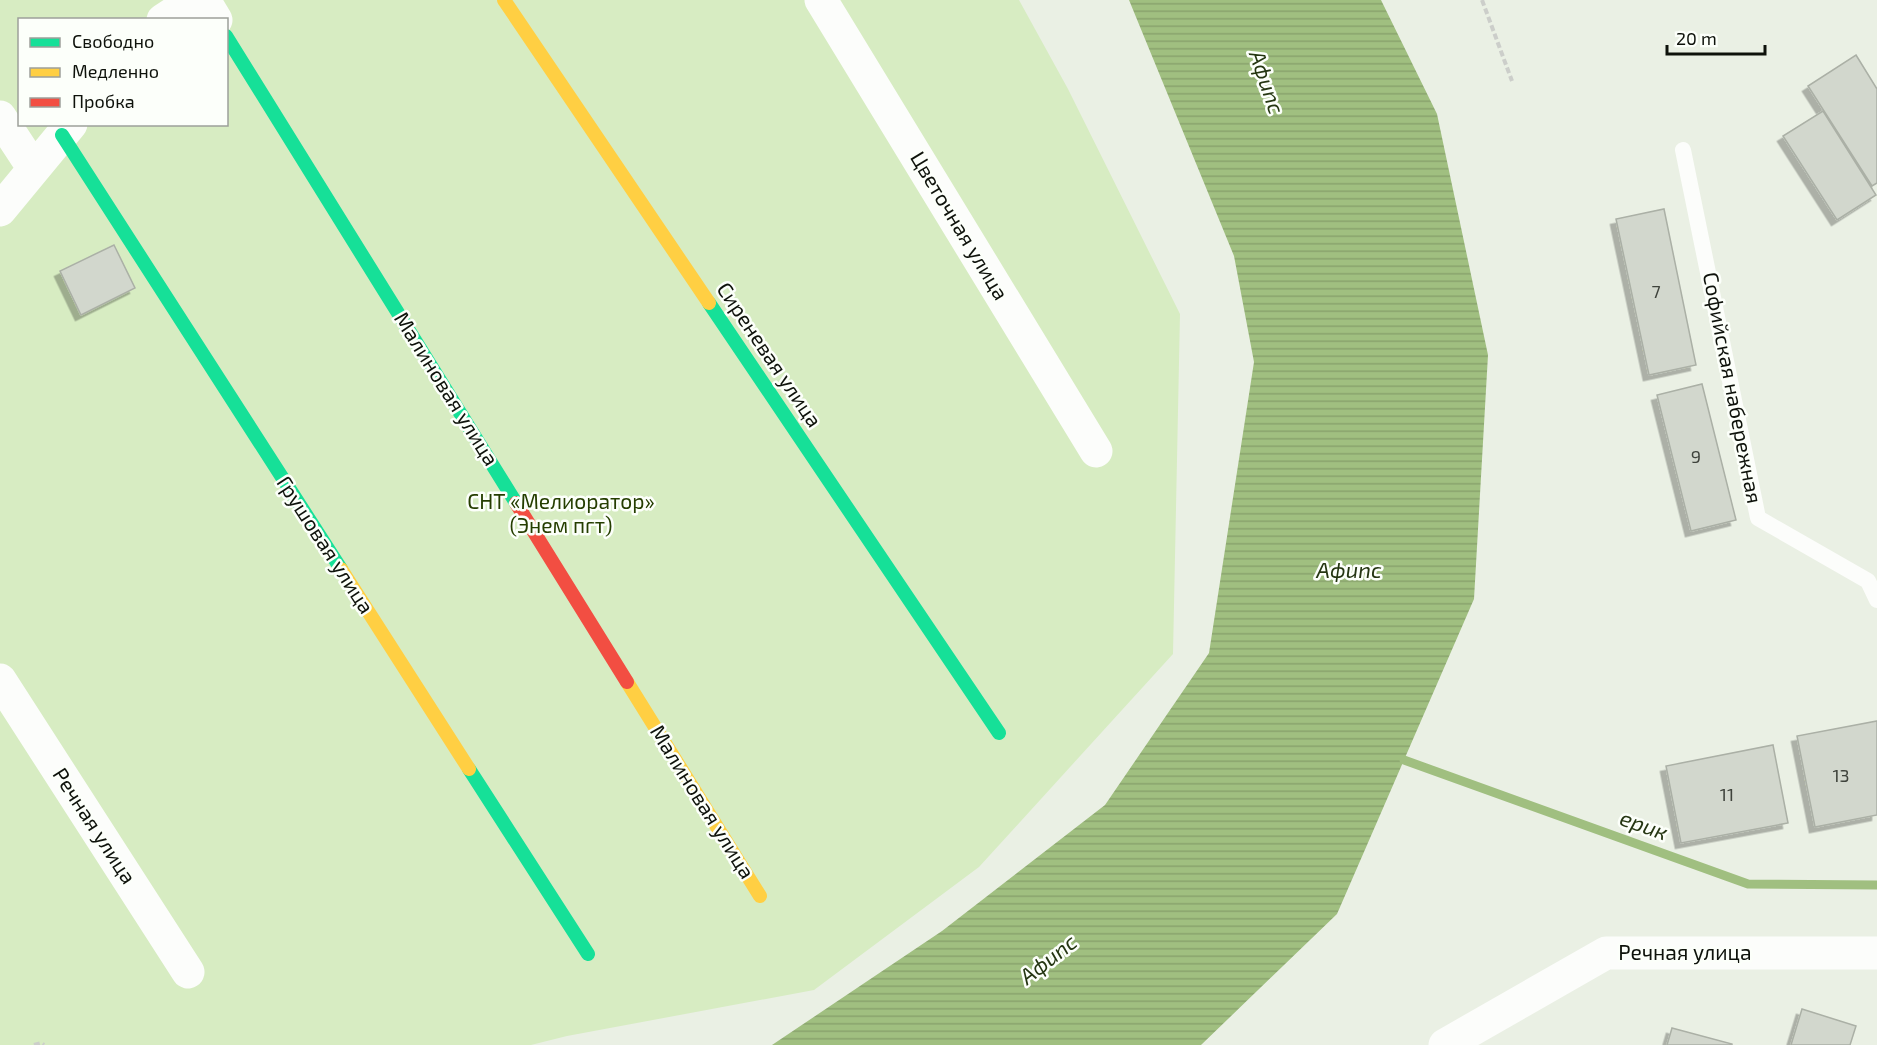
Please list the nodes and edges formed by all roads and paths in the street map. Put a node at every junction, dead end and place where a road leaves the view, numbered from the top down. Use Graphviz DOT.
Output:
graph roads {
  1 [pos="194,0"];
  2 [pos="204,0"];
  3 [pos="504,0"];
  4 [pos="821,0"];
  5 [pos="1482,0"];
  6 [pos="166,18"];
  7 [pos="215,18"];
  8 [pos="228,39"];
  9 [pos="1512,81"];
  10 [pos="0,117"];
  11 [pos="66,130"];
  12 [pos="1683,150"];
  13 [pos="34,169"];
  14 [pos="0,210"];
  15 [pos="1096,451"];
  16 [pos="1877,600"];
  17 [pos="0,680"];
  18 [pos="999,733"];
  19 [pos="760,896"];
  20 [pos="1877,953"];
  21 [pos="588,954"];
  22 [pos="188,972"];
  23 [pos="34,1045"];
  24 [pos="44,1045"];
  25 [pos="1445,1045"];
  1 -- 6 [label="street"];
  2 -- 7 [label="street"];
  3 -- 18 [label="street, Сиреневая улица"];
  4 -- 15 [label="street, Цветочная улица"];
  5 -- 9 [label="path"];
  8 -- 19 [label="street, Малиновая улица"];
  10 -- 13 [label="street"];
  11 -- 13 [label="street"];
  11 -- 21 [label="street, Грушовая улица"];
  12 -- 16 [label="lane, Софийская набережная"];
  13 -- 14 [label="street"];
  17 -- 22 [label="street, Речная улица"];
  20 -- 25 [label="street, Речная улица"];
  23 -- 24 [label="path"];
}
